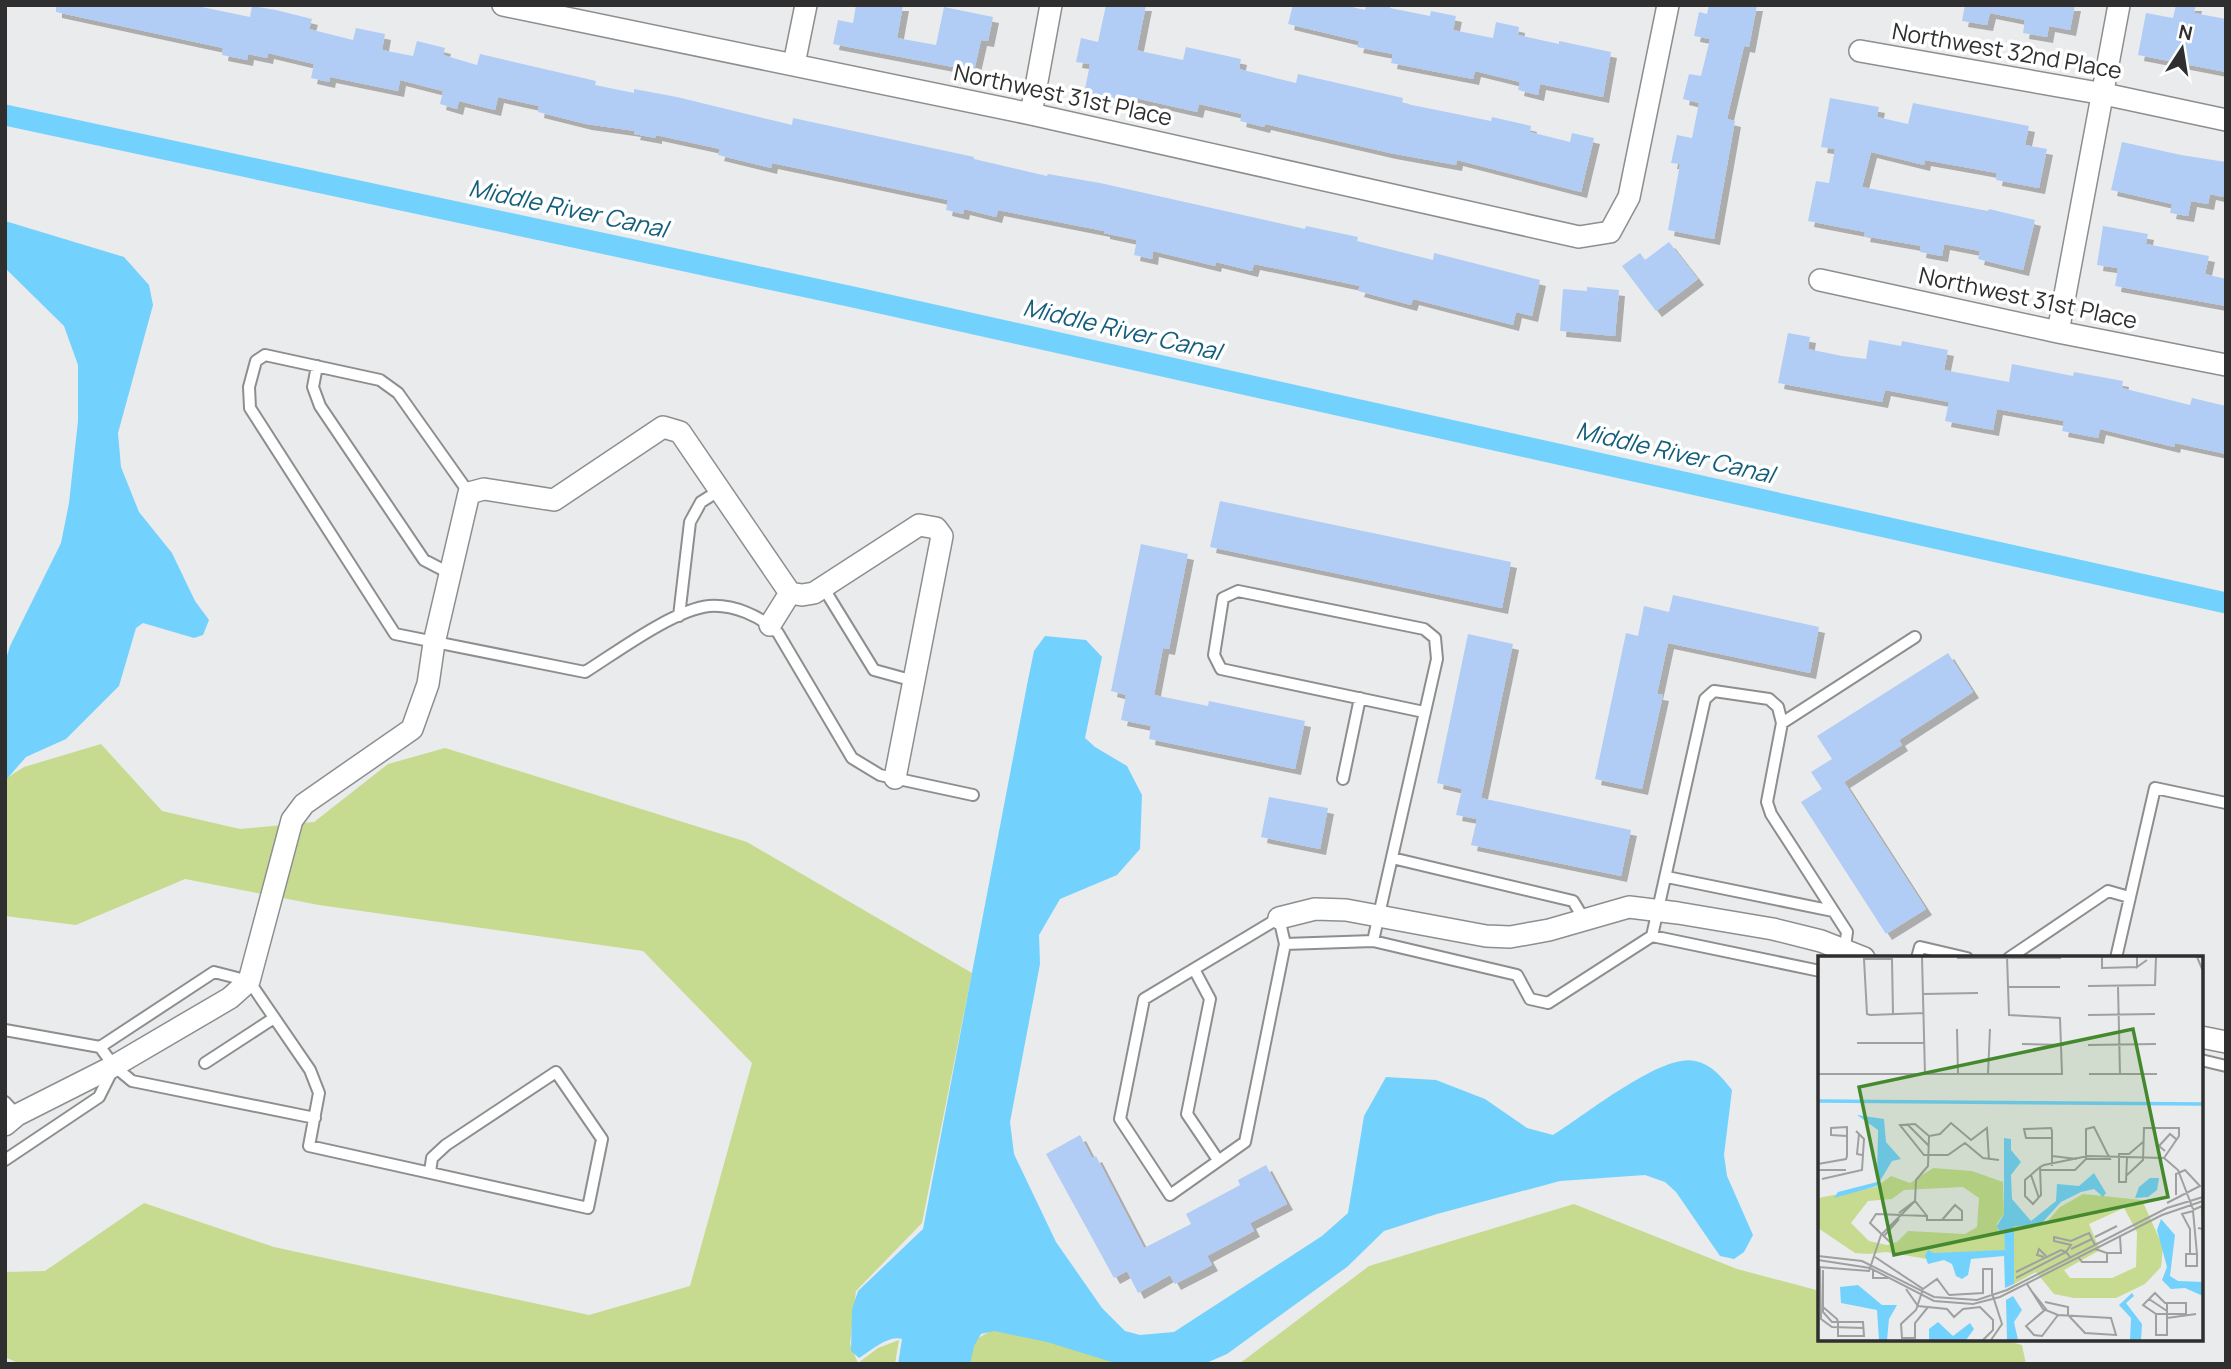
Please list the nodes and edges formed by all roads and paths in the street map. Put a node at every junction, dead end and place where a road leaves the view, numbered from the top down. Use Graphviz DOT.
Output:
graph roads {
  1 [pos="503,5"];
  2 [pos="806,5"];
  3 [pos="1051,5"];
  4 [pos="2119,5"];
  5 [pos="1663,6"];
  6 [pos="537,9"];
  7 [pos="1860,51"];
  8 [pos="794,64"];
  9 [pos="2104,94"];
  10 [pos="1031,114"];
  11 [pos="2226,120"];
  12 [pos="1820,280"];
  13 [pos="2058,332"];
  14 [pos="2226,365"];
  15 [pos="317,366"];
  16 [pos="720,490"];
  17 [pos="469,494"];
  18 [pos="451,574"];
  19 [pos="823,587"];
  20 [pos="790,593"];
  21 [pos="679,616"];
  22 [pos="769,625"];
  23 [pos="1915,637"];
  24 [pos="435,643"];
  25 [pos="914,681"];
  26 [pos="1360,698"];
  27 [pos="1424,712"];
  28 [pos="1783,723"];
  29 [pos="895,778"];
  30 [pos="1343,779"];
  31 [pos="973,795"];
  32 [pos="2226,803"];
  33 [pos="1392,858"];
  34 [pos="1667,877"];
  35 [pos="2129,897"];
  36 [pos="1659,911"];
  37 [pos="1833,911"];
  38 [pos="1380,916"];
  39 [pos="1279,918"];
  40 [pos="1584,919"];
  41 [pos="1652,936"];
  42 [pos="1373,941"];
  43 [pos="1285,943"];
  44 [pos="1850,955"];
  45 [pos="1918,956"];
  46 [pos="1958,956"];
  47 [pos="2012,956"];
  48 [pos="2116,956"];
  49 [pos="1195,971"];
  50 [pos="1818,971"];
  51 [pos="249,981"];
  52 [pos="274,1018"];
  53 [pos="5,1030"];
  54 [pos="2203,1037"];
  55 [pos="2226,1042"];
  56 [pos="100,1047"];
  57 [pos="2203,1060"];
  58 [pos="205,1063"];
  59 [pos="114,1066"];
  60 [pos="2226,1066"];
  61 [pos="9,1114"];
  62 [pos="315,1118"];
  63 [pos="5,1160"];
  64 [pos="1218,1160"];
  65 [pos="430,1172"];
  1 -- 6 [label="street, Northwest 31st Place"];
  2 -- 8 [label="street"];
  3 -- 10 [label="street"];
  4 -- 9 [label="street"];
  5 -- 10 [label="street, Northwest 31st Place"];
  6 -- 8 [label="street, Northwest 31st Place"];
  7 -- 9 [label="street, Northwest 32nd Place"];
  8 -- 10 [label="street, Northwest 31st Place"];
  9 -- 11 [label="street, Northwest 32nd Place"];
  9 -- 13 [label="street"];
  12 -- 13 [label="street, Northwest 31st Place"];
  13 -- 14 [label="street, Northwest 31st Place"];
  15 -- 17 [label="lane"];
  15 -- 18 [label="lane"];
  15 -- 24 [label="lane"];
  16 -- 17 [label="street"];
  16 -- 20 [label="street"];
  16 -- 21 [label="lane"];
  17 -- 18 [label="street"];
  18 -- 24 [label="street"];
  19 -- 20 [label="street"];
  19 -- 25 [label="lane"];
  19 -- 25 [label="street"];
  20 -- 22 [label="street"];
  21 -- 22 [label="lane"];
  21 -- 24 [label="lane"];
  22 -- 29 [label="lane"];
  23 -- 28 [label="lane"];
  24 -- 51 [label="street"];
  25 -- 29 [label="street"];
  26 -- 27 [label="lane"];
  26 -- 27 [label="lane"];
  26 -- 30 [label="lane"];
  27 -- 33 [label="lane"];
  28 -- 34 [label="lane"];
  28 -- 37 [label="lane"];
  29 -- 31 [label="lane"];
  32 -- 35 [label="lane"];
  33 -- 38 [label="lane"];
  33 -- 40 [label="lane"];
  34 -- 36 [label="lane"];
  34 -- 37 [label="lane"];
  35 -- 47 [label="lane"];
  35 -- 48 [label="lane"];
  36 -- 40 [label="street"];
  36 -- 41 [label="lane"];
  36 -- 44 [label="street"];
  37 -- 44 [label="lane"];
  38 -- 39 [label="street"];
  38 -- 40 [label="street"];
  38 -- 42 [label="lane"];
  39 -- 43 [label="lane"];
  39 -- 49 [label="lane"];
  41 -- 42 [label="lane"];
  41 -- 50 [label="lane"];
  42 -- 43 [label="lane"];
  43 -- 64 [label="lane"];
  45 -- 46 [label="lane"];
  49 -- 64 [label="lane"];
  49 -- 64 [label="lane"];
  51 -- 52 [label="lane"];
  51 -- 56 [label="lane"];
  51 -- 59 [label="street"];
  52 -- 58 [label="lane"];
  52 -- 62 [label="lane"];
  53 -- 56 [label="lane"];
  54 -- 55 [label="street"];
  56 -- 59 [label="lane"];
  57 -- 60 [label="lane"];
  59 -- 61 [label="street"];
  59 -- 62 [label="lane"];
  59 -- 63 [label="lane"];
  62 -- 65 [label="lane"];
  65 -- 65 [label="lane"];
}
